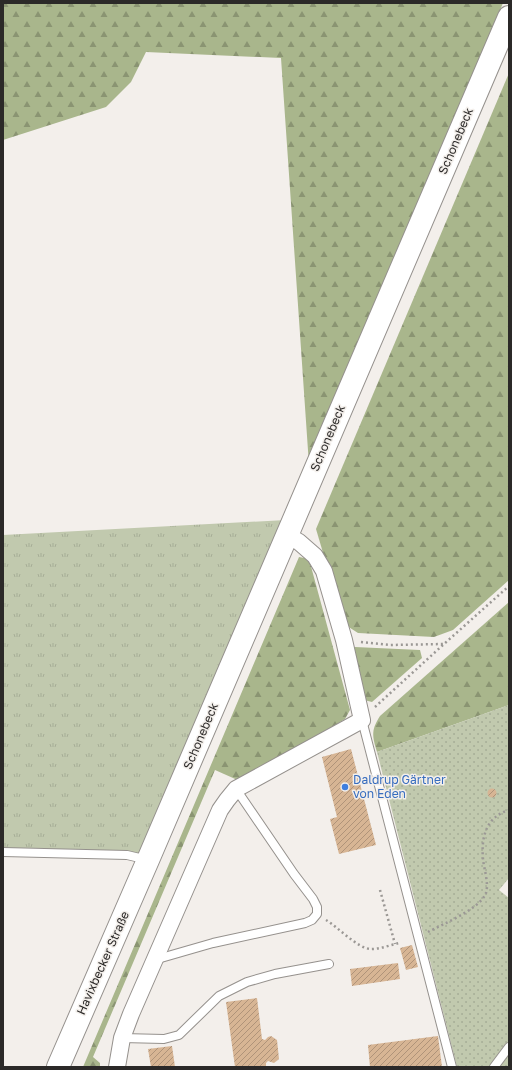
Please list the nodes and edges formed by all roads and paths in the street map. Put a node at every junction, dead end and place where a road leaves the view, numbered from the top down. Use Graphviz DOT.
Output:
graph roads {
  1 [pos="509,17"];
  2 [pos="287,535"];
  3 [pos="509,586"];
  4 [pos="344,640"];
  5 [pos="444,644"];
  6 [pos="362,720"];
  7 [pos="236,789"];
  8 [pos="509,810"];
  9 [pos="3,852"];
  10 [pos="148,860"];
  11 [pos="380,890"];
  12 [pos="317,914"];
  13 [pos="417,938"];
  14 [pos="399,943"];
  15 [pos="395,944"];
  16 [pos="154,960"];
  17 [pos="329,964"];
  18 [pos="122,1038"];
  19 [pos="509,1047"];
  20 [pos="58,1067"];
  21 [pos="117,1067"];
  22 [pos="452,1067"];
  23 [pos="494,1067"];
  1 -- 2 [label="main road, Schonebeck"];
  2 -- 4 [label="street"];
  2 -- 10 [label="main road, Schonebeck"];
  3 -- 5 [label="path"];
  4 -- 5 [label="path"];
  4 -- 6 [label="street"];
  5 -- 6 [label="path"];
  6 -- 7 [label="street"];
  6 -- 13 [label="lane"];
  7 -- 12 [label="lane"];
  7 -- 16 [label="street"];
  8 -- 13 [label="path"];
  9 -- 10 [label="lane"];
  10 -- 20 [label="main road, Havixbecker Straße"];
  11 -- 15 [label="path"];
  12 -- 15 [label="path"];
  12 -- 16 [label="lane"];
  13 -- 22 [label="lane"];
  14 -- 15 [label="path"];
  16 -- 18 [label="street"];
  17 -- 18 [label="lane"];
  18 -- 21 [label="street"];
  19 -- 23 [label="lane"];
}
